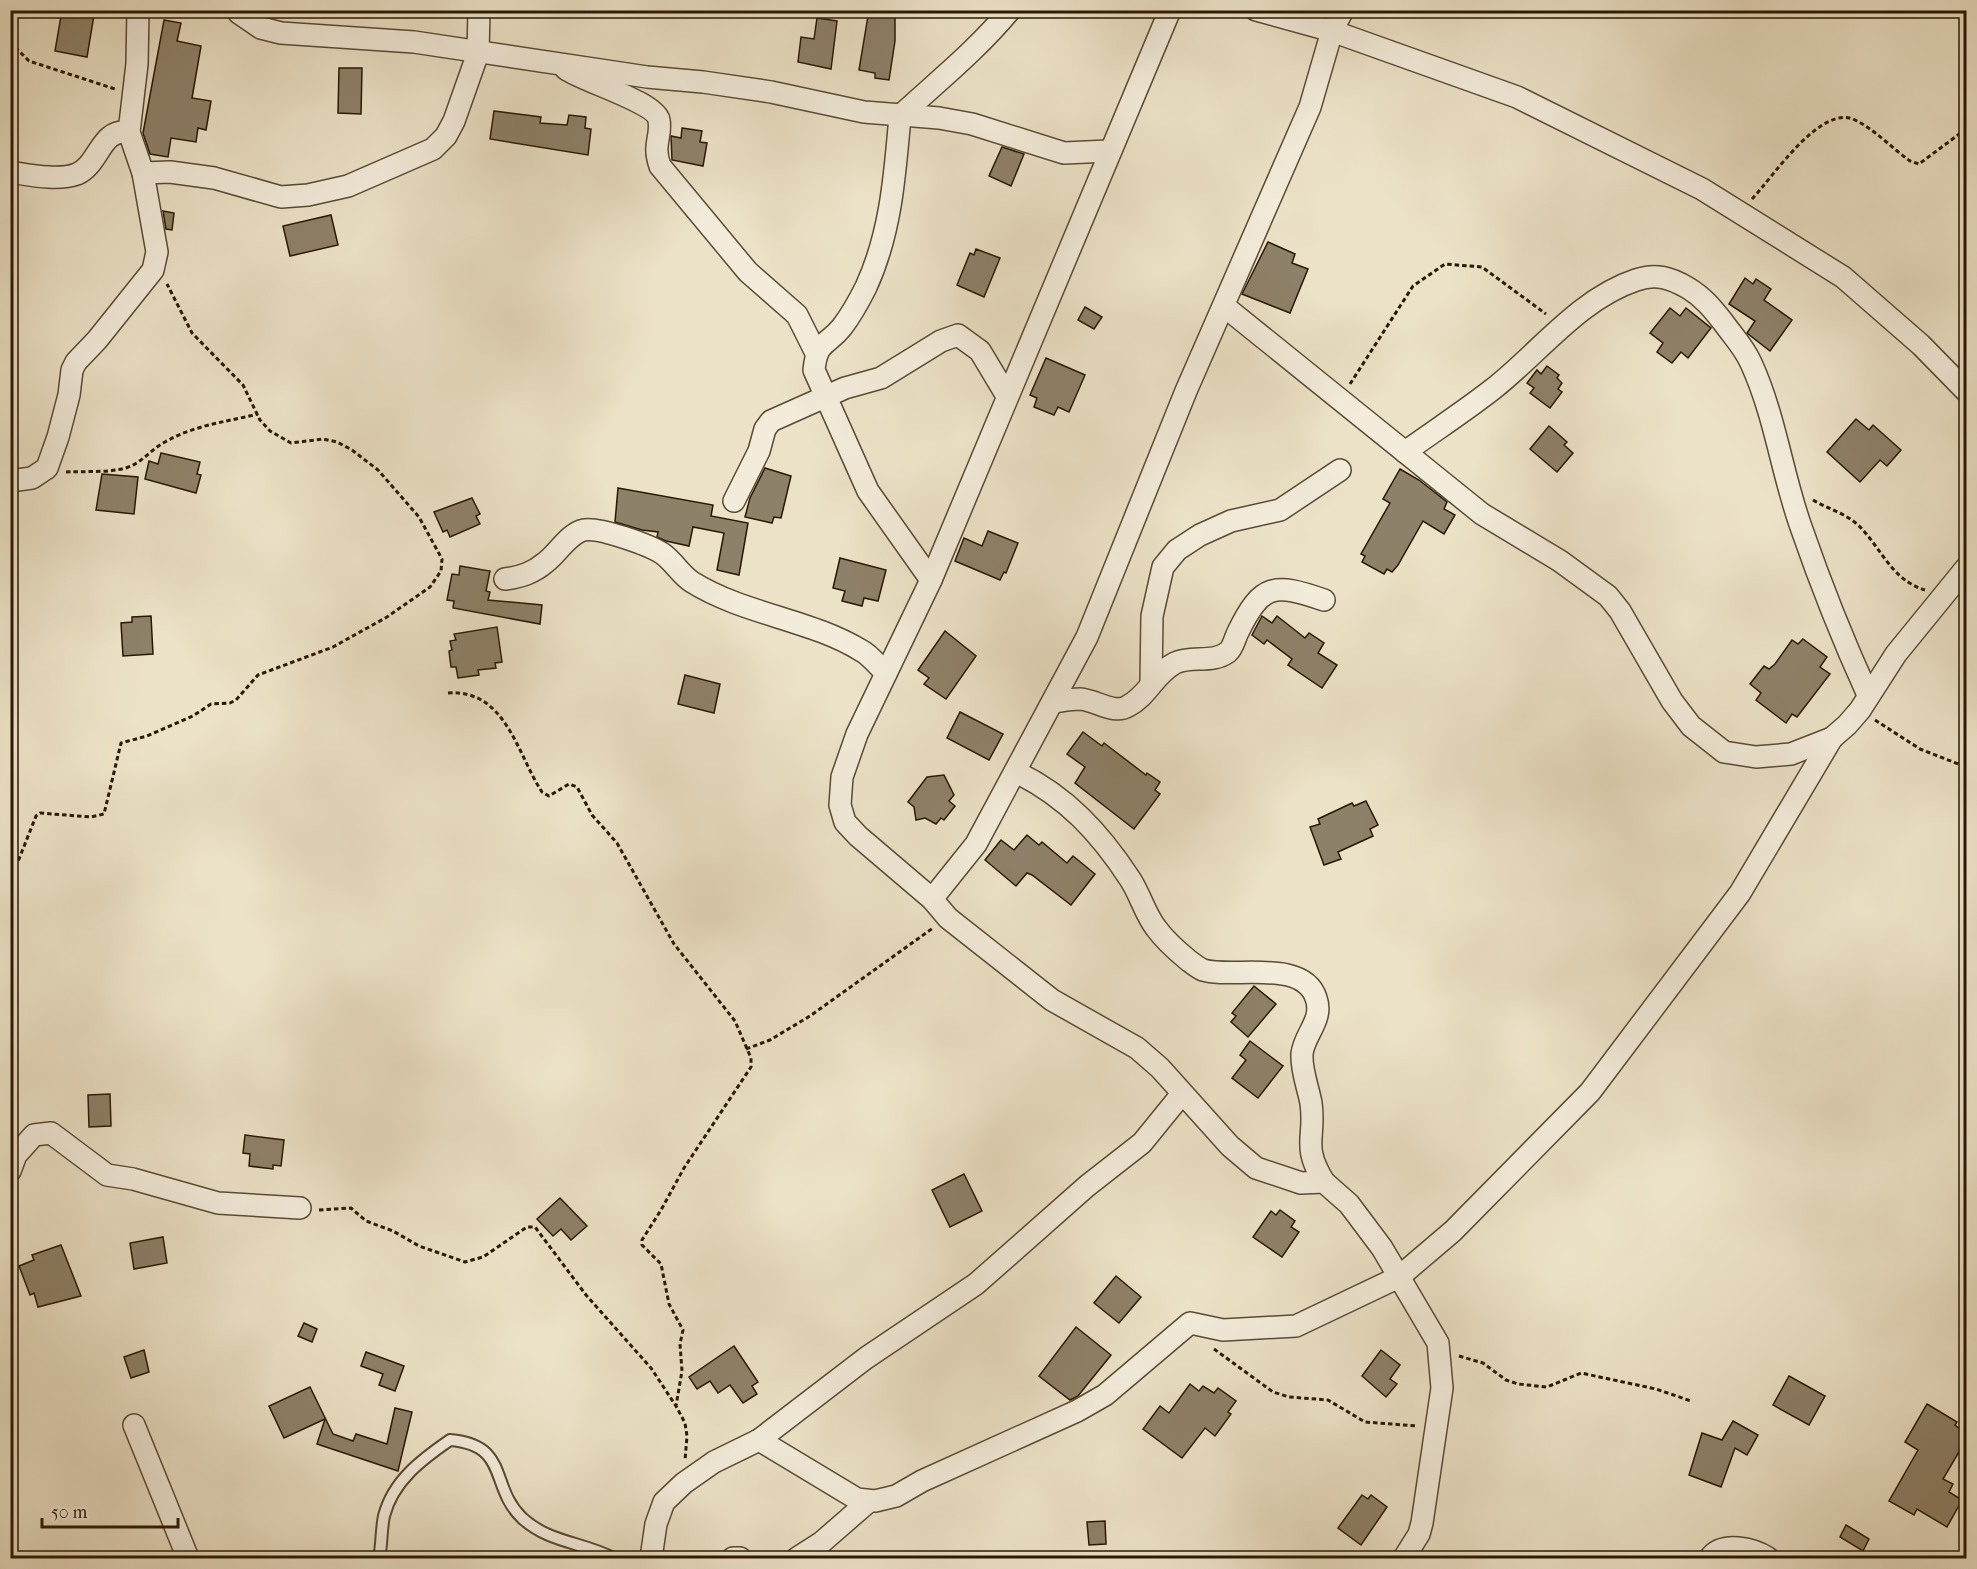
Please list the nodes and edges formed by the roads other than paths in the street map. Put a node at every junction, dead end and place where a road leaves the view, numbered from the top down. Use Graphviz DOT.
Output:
graph roads {
  1 [pos="138,10"];
  2 [pos="478,10"];
  3 [pos="1010,10"];
  4 [pos="1170,10"];
  5 [pos="1256,10"];
  6 [pos="1343,10"];
  7 [pos="239,13"];
  8 [pos="1332,31"];
  9 [pos="478,53"];
  10 [pos="555,62"];
  11 [pos="900,116"];
  12 [pos="129,132"];
  13 [pos="1109,151"];
  14 [pos="10,172"];
  15 [pos="143,173"];
  16 [pos="1224,306"];
  17 [pos="816,353"];
  18 [pos="1966,391"];
  19 [pos="825,396"];
  20 [pos="1007,396"];
  21 [pos="1405,452"];
  22 [pos="1340,470"];
  23 [pos="10,481"];
  24 [pos="734,501"];
  25 [pos="1966,568"];
  26 [pos="505,579"];
  27 [pos="931,580"];
  28 [pos="1324,600"];
  29 [pos="886,673"];
  30 [pos="1151,683"];
  31 [pos="1053,702"];
  32 [pos="1864,703"];
  33 [pos="1832,738"];
  34 [pos="1016,772"];
  35 [pos="932,899"];
  36 [pos="1181,1095"];
  37 [pos="10,1171"];
  38 [pos="1324,1182"];
  39 [pos="300,1208"];
  40 [pos="1399,1277"];
  41 [pos="134,1425"];
  42 [pos="759,1440"];
  43 [pos="868,1502"];
  44 [pos="188,1558"];
  45 [pos="380,1558"];
  46 [pos="613,1558"];
  47 [pos="651,1558"];
  48 [pos="733,1558"];
  49 [pos="740,1558"];
  50 [pos="797,1558"];
  51 [pos="1404,1558"];
  52 [pos="1710,1558"];
  53 [pos="1768,1558"];
  1 -- 12 [label="street"];
  2 -- 9 [label="street"];
  3 -- 11 [label="street"];
  4 -- 13 [label="street"];
  5 -- 8 [label="street"];
  6 -- 8 [label="street"];
  7 -- 9 [label="street"];
  8 -- 16 [label="street"];
  8 -- 18 [label="street"];
  9 -- 10 [label="street"];
  9 -- 15 [label="street"];
  10 -- 11 [label="street"];
  10 -- 17 [label="street"];
  11 -- 13 [label="street"];
  11 -- 17 [label="street"];
  12 -- 14 [label="street"];
  12 -- 15 [label="street"];
  13 -- 20 [label="street"];
  15 -- 23 [label="street"];
  16 -- 21 [label="street"];
  16 -- 31 [label="street"];
  17 -- 19 [label="street"];
  19 -- 20 [label="street"];
  19 -- 24 [label="street"];
  19 -- 27 [label="street"];
  20 -- 27 [label="street"];
  21 -- 32 [label="street"];
  21 -- 33 [label="street"];
  22 -- 30 [label="street"];
  25 -- 32 [label="street"];
  26 -- 29 [label="street"];
  27 -- 29 [label="street"];
  28 -- 30 [label="street"];
  29 -- 35 [label="street"];
  30 -- 31 [label="street"];
  31 -- 34 [label="street"];
  32 -- 33 [label="street"];
  33 -- 40 [label="street"];
  34 -- 35 [label="street"];
  34 -- 38 [label="street"];
  35 -- 36 [label="street"];
  36 -- 38 [label="street"];
  36 -- 42 [label="street"];
  37 -- 39 [label="street"];
  38 -- 40 [label="street"];
  40 -- 43 [label="street"];
  40 -- 51 [label="street"];
  41 -- 44 [label="street"];
  42 -- 43 [label="street"];
  42 -- 47 [label="street"];
  43 -- 50 [label="street"];
  45 -- 46 [label="lane"];
  48 -- 49 [label="street"];
  52 -- 53 [label="street"];
}
